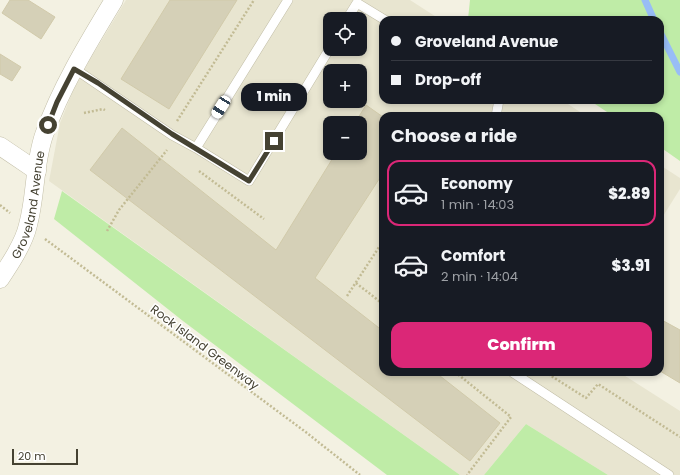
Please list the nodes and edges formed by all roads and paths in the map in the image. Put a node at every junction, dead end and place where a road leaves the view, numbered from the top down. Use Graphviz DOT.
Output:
graph roads {
  1 [pos="114,0"];
  2 [pos="254,0"];
  3 [pos="288,0"];
  4 [pos="351,12"];
  5 [pos="379,16"];
  6 [pos="325,56"];
  7 [pos="74,69"];
  8 [pos="176,124"];
  9 [pos="0,146"];
  10 [pos="168,148"];
  11 [pos="196,148"];
  12 [pos="36,171"];
  13 [pos="107,231"];
  14 [pos="39,235"];
  15 [pos="379,247"];
  16 [pos="0,279"];
  17 [pos="356,283"];
  18 [pos="347,296"];
  19 [pos="379,301"];
  20 [pos="460,376"];
  21 [pos="518,376"];
  22 [pos="551,376"];
  23 [pos="680,437"];
  24 [pos="360,475"];
  25 [pos="466,475"];
  26 [pos="669,475"];
  1 -- 7 [label="street, Groveland Avenue"];
  2 -- 8 [label="path"];
  3 -- 11 [label="lane"];
  4 -- 5 [label="lane"];
  6 -- 11 [label="lane"];
  7 -- 11 [label="lane"];
  7 -- 12 [label="street, Groveland Avenue"];
  9 -- 12 [label="street"];
  10 -- 13 [label="path"];
  12 -- 16 [label="street, Groveland Avenue"];
  14 -- 24 [label="path, Rock Island Greenway"];
  15 -- 17 [label="path"];
  17 -- 18 [label="path"];
  17 -- 19 [label="path"];
  20 -- 25 [label="path"];
  21 -- 26 [label="lane"];
  22 -- 23 [label="path"];
}
